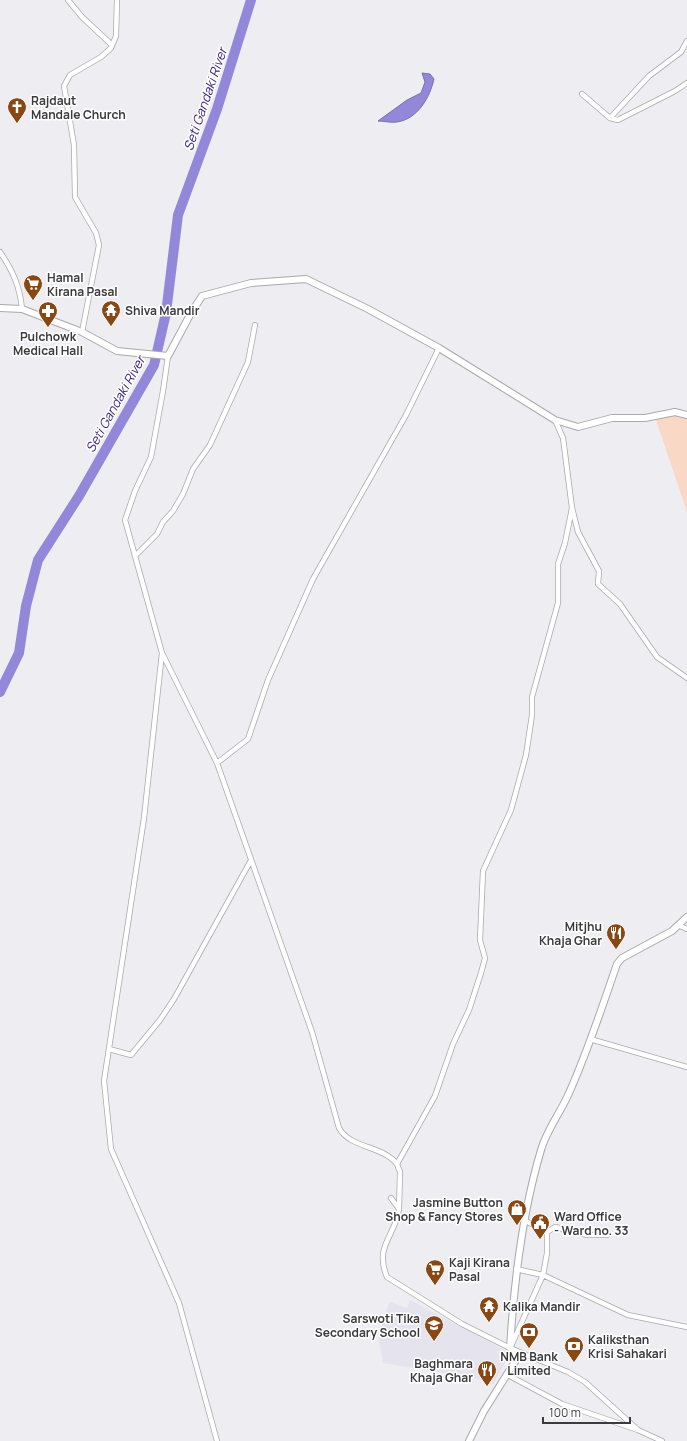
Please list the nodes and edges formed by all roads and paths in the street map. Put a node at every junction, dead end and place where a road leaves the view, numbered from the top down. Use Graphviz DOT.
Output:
graph roads {
  1 [pos="68,0"];
  2 [pos="117,0"];
  3 [pos="687,41"];
  4 [pos="112,45"];
  5 [pos="687,83"];
  6 [pos="582,94"];
  7 [pos="610,118"];
  8 [pos="0,252"];
  9 [pos="0,308"];
  10 [pos="22,310"];
  11 [pos="256,325"];
  12 [pos="82,332"];
  13 [pos="439,348"];
  14 [pos="168,356"];
  15 [pos="687,415"];
  16 [pos="555,420"];
  17 [pos="572,508"];
  18 [pos="135,556"];
  19 [pos="162,653"];
  20 [pos="687,678"];
  21 [pos="216,763"];
  22 [pos="250,862"];
  23 [pos="687,917"];
  24 [pos="680,926"];
  25 [pos="687,929"];
  26 [pos="590,1039"];
  27 [pos="109,1049"];
  28 [pos="687,1067"];
  29 [pos="397,1164"];
  30 [pos="391,1198"];
  31 [pos="399,1209"];
  32 [pos="524,1220"];
  33 [pos="547,1232"];
  34 [pos="607,1235"];
  35 [pos="516,1269"];
  36 [pos="543,1275"];
  37 [pos="687,1327"];
  38 [pos="510,1348"];
  39 [pos="506,1374"];
  40 [pos="638,1430"];
  41 [pos="217,1441"];
  42 [pos="470,1441"];
  43 [pos="662,1441"];
  1 -- 4 [label="street"];
  2 -- 4 [label="street"];
  3 -- 7 [label="street"];
  4 -- 12 [label="street"];
  5 -- 7 [label="street"];
  6 -- 7 [label="street"];
  8 -- 10 [label="street"];
  9 -- 10 [label="main road"];
  10 -- 12 [label="main road"];
  11 -- 18 [label="street"];
  12 -- 14 [label="main road"];
  13 -- 14 [label="main road"];
  13 -- 16 [label="main road"];
  13 -- 21 [label="street"];
  14 -- 18 [label="street"];
  15 -- 16 [label="main road"];
  16 -- 17 [label="street"];
  17 -- 20 [label="street"];
  17 -- 29 [label="street"];
  18 -- 19 [label="street"];
  19 -- 21 [label="street"];
  19 -- 27 [label="street"];
  21 -- 22 [label="street"];
  22 -- 27 [label="street"];
  22 -- 29 [label="street"];
  23 -- 24 [label="main road"];
  24 -- 25 [label="street"];
  24 -- 26 [label="main road"];
  26 -- 28 [label="street"];
  26 -- 32 [label="main road"];
  27 -- 41 [label="street"];
  29 -- 31 [label="street"];
  30 -- 31 [label="street"];
  31 -- 38 [label="street"];
  32 -- 33 [label="street"];
  32 -- 35 [label="main road"];
  33 -- 34 [label="street"];
  33 -- 36 [label="street"];
  35 -- 36 [label="street"];
  35 -- 38 [label="main road"];
  36 -- 37 [label="street"];
  36 -- 38 [label="street"];
  38 -- 39 [label="main road"];
  38 -- 40 [label="street"];
  39 -- 40 [label="street"];
  39 -- 42 [label="main road"];
  40 -- 43 [label="street"];
}
